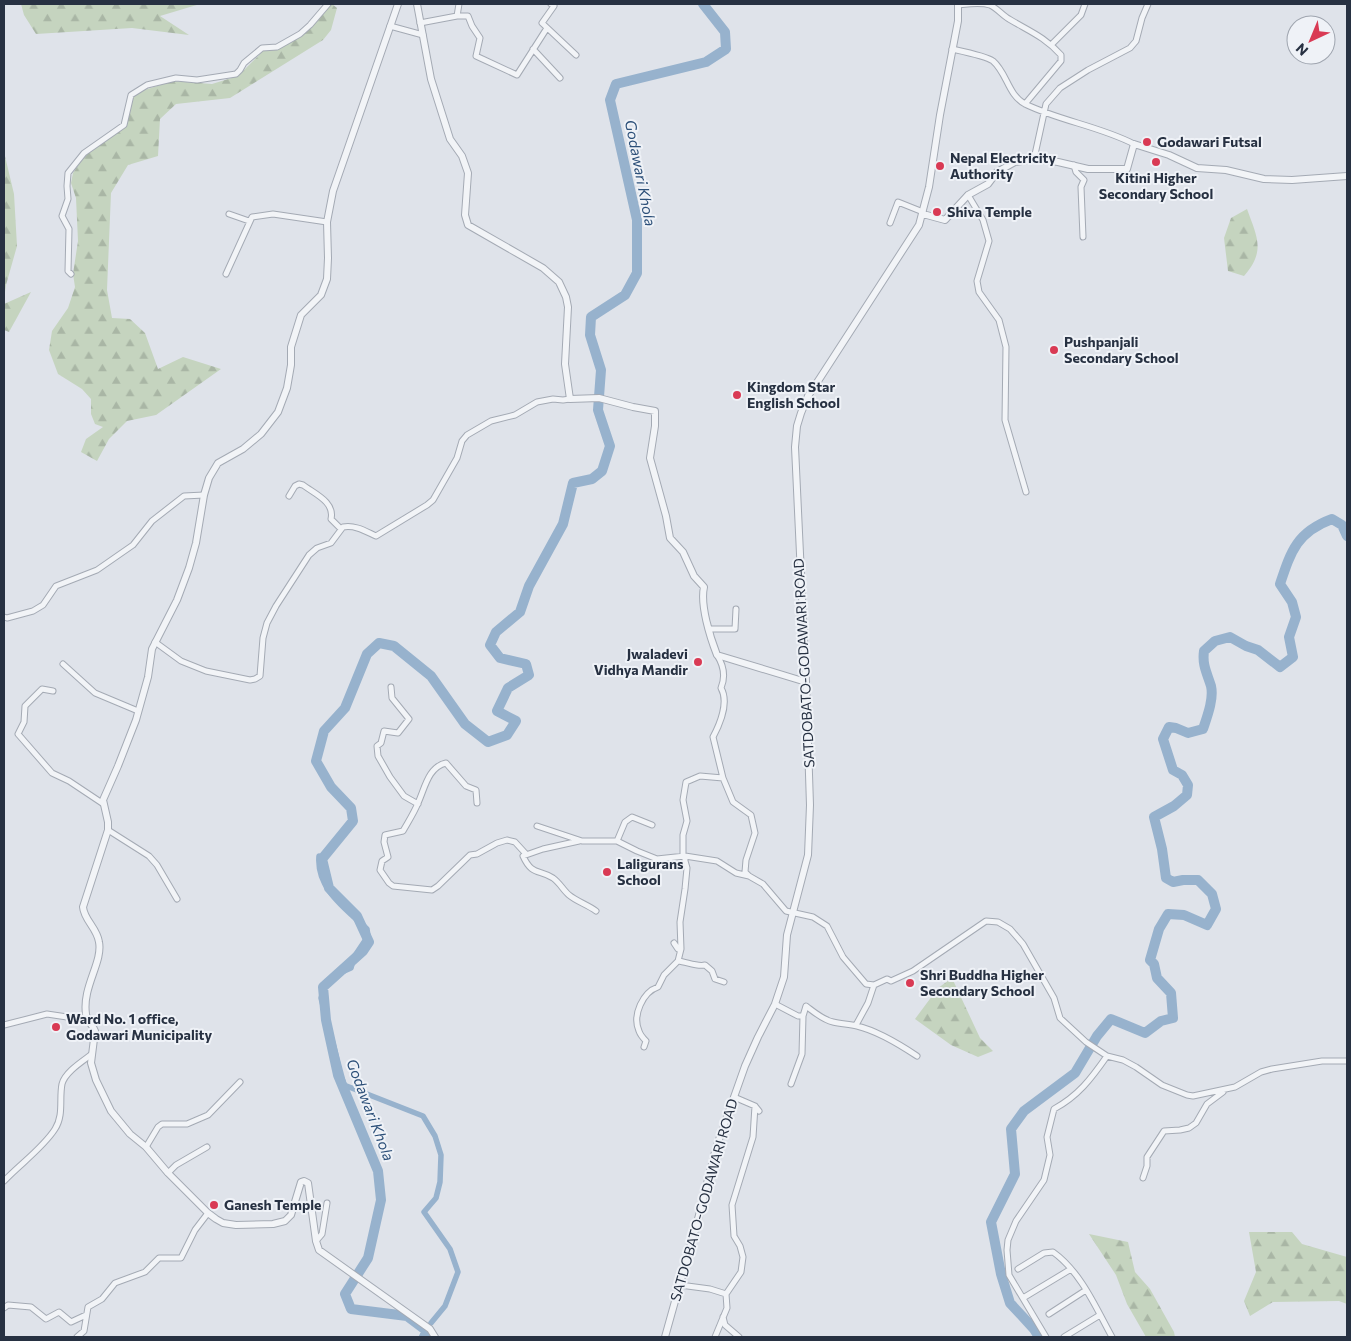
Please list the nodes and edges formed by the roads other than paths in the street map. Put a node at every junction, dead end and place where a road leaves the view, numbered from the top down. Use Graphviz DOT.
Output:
graph roads {
  1 [pos="328,4"];
  2 [pos="398,4"];
  3 [pos="417,4"];
  4 [pos="459,4"];
  5 [pos="551,4"];
  6 [pos="958,4"];
  7 [pos="1085,4"];
  8 [pos="1148,4"];
  9 [pos="457,16"];
  10 [pos="420,22"];
  11 [pos="390,26"];
  12 [pos="547,28"];
  13 [pos="423,35"];
  14 [pos="1051,45"];
  15 [pos="533,49"];
  16 [pos="952,49"];
  17 [pos="576,55"];
  18 [pos="560,78"];
  19 [pos="1025,104"];
  20 [pos="1045,112"];
  21 [pos="1134,144"];
  22 [pos="1034,158"];
  23 [pos="1074,166"];
  24 [pos="1347,176"];
  25 [pos="968,196"];
  26 [pos="923,213"];
  27 [pos="229,214"];
  28 [pos="249,221"];
  29 [pos="327,222"];
  30 [pos="890,223"];
  31 [pos="1083,237"];
  32 [pos="71,274"];
  33 [pos="226,274"];
  34 [pos="573,398"];
  35 [pos="1026,492"];
  36 [pos="204,495"];
  37 [pos="289,496"];
  38 [pos="341,529"];
  39 [pos="736,609"];
  40 [pos="4,617"];
  41 [pos="709,629"];
  42 [pos="155,642"];
  43 [pos="717,655"];
  44 [pos="63,664"];
  45 [pos="806,682"];
  46 [pos="391,687"];
  47 [pos="53,691"];
  48 [pos="138,711"];
  49 [pos="723,778"];
  50 [pos="102,803"];
  51 [pos="477,803"];
  52 [pos="418,804"];
  53 [pos="652,825"];
  54 [pos="537,826"];
  55 [pos="108,830"];
  56 [pos="582,841"];
  57 [pos="617,841"];
  58 [pos="526,854"];
  59 [pos="684,856"];
  60 [pos="749,876"];
  61 [pos="177,899"];
  62 [pos="596,911"];
  63 [pos="792,913"];
  64 [pos="674,943"];
  65 [pos="681,950"];
  66 [pos="678,961"];
  67 [pos="724,982"];
  68 [pos="874,985"];
  69 [pos="774,1004"];
  70 [pos="803,1016"];
  71 [pos="86,1018"];
  72 [pos="4,1025"];
  73 [pos="856,1026"];
  74 [pos="644,1047"];
  75 [pos="92,1054"];
  76 [pos="917,1056"];
  77 [pos="1106,1056"];
  78 [pos="1347,1061"];
  79 [pos="240,1082"];
  80 [pos="791,1084"];
  81 [pos="1227,1089"];
  82 [pos="734,1097"];
  83 [pos="755,1106"];
  84 [pos="760,1111"];
  85 [pos="146,1147"];
  86 [pos="207,1147"];
  87 [pos="168,1173"];
  88 [pos="1143,1178"];
  89 [pos="4,1180"];
  90 [pos="327,1203"];
  91 [pos="208,1213"];
  92 [pos="316,1241"];
  93 [pos="1018,1269"];
  94 [pos="1071,1269"];
  95 [pos="680,1285"];
  96 [pos="1086,1290"];
  97 [pos="726,1294"];
  98 [pos="1023,1298"];
  99 [pos="4,1308"];
  100 [pos="1048,1314"];
  101 [pos="1100,1315"];
  102 [pos="86,1316"];
  103 [pos="723,1317"];
  104 [pos="77,1337"];
  105 [pos="435,1337"];
  106 [pos="664,1337"];
  107 [pos="715,1337"];
  108 [pos="738,1337"];
  109 [pos="1046,1337"];
  110 [pos="1064,1337"];
  111 [pos="1112,1337"];
  1 -- 32 [label="street"];
  2 -- 11 [label="street"];
  3 -- 10 [label="street"];
  4 -- 9 [label="street"];
  5 -- 12 [label="street"];
  6 -- 14 [label="street"];
  6 -- 16 [label="street, SATDOBATO-GODAWARI ROAD"];
  7 -- 14 [label="street"];
  8 -- 20 [label="street"];
  9 -- 10 [label="street"];
  9 -- 15 [label="street"];
  10 -- 13 [label="street"];
  11 -- 13 [label="street"];
  11 -- 29 [label="street"];
  12 -- 15 [label="street"];
  12 -- 17 [label="street"];
  13 -- 34 [label="street"];
  14 -- 19 [label="street"];
  15 -- 18 [label="street"];
  16 -- 19 [label="street"];
  16 -- 26 [label="street, SATDOBATO-GODAWARI ROAD"];
  19 -- 20 [label="street"];
  20 -- 21 [label="street"];
  20 -- 22 [label="street"];
  21 -- 23 [label="street"];
  21 -- 24 [label="street"];
  22 -- 23 [label="street"];
  22 -- 25 [label="street"];
  23 -- 31 [label="street"];
  25 -- 26 [label="street"];
  25 -- 35 [label="street"];
  26 -- 30 [label="street"];
  26 -- 45 [label="street, SATDOBATO-GODAWARI ROAD"];
  27 -- 28 [label="street"];
  28 -- 29 [label="street"];
  28 -- 33 [label="street"];
  29 -- 36 [label="street"];
  34 -- 38 [label="street"];
  34 -- 41 [label="street"];
  36 -- 40 [label="street"];
  36 -- 42 [label="street"];
  37 -- 38 [label="street"];
  38 -- 42 [label="street"];
  39 -- 41 [label="street"];
  41 -- 43 [label="street"];
  42 -- 48 [label="street"];
  43 -- 45 [label="street"];
  43 -- 49 [label="street"];
  44 -- 48 [label="street"];
  45 -- 63 [label="street, SATDOBATO-GODAWARI ROAD"];
  46 -- 52 [label="street"];
  47 -- 50 [label="street"];
  48 -- 50 [label="street"];
  49 -- 59 [label="street"];
  49 -- 60 [label="street"];
  50 -- 55 [label="street"];
  51 -- 52 [label="street"];
  52 -- 58 [label="street"];
  53 -- 57 [label="street"];
  54 -- 56 [label="street"];
  55 -- 61 [label="street"];
  55 -- 71 [label="street"];
  56 -- 57 [label="street"];
  56 -- 58 [label="street"];
  57 -- 59 [label="street"];
  58 -- 62 [label="street"];
  59 -- 60 [label="street"];
  59 -- 65 [label="street"];
  60 -- 63 [label="street"];
  63 -- 68 [label="street"];
  63 -- 69 [label="street, SATDOBATO-GODAWARI ROAD"];
  64 -- 65 [label="street"];
  65 -- 66 [label="street"];
  66 -- 67 [label="street"];
  66 -- 74 [label="street"];
  68 -- 73 [label="street"];
  68 -- 77 [label="street"];
  69 -- 70 [label="street"];
  69 -- 82 [label="street, SATDOBATO-GODAWARI ROAD"];
  70 -- 73 [label="street"];
  70 -- 80 [label="street"];
  71 -- 72 [label="street"];
  71 -- 75 [label="street"];
  73 -- 76 [label="street"];
  75 -- 85 [label="street"];
  75 -- 89 [label="street"];
  77 -- 81 [label="street"];
  77 -- 98 [label="street"];
  78 -- 81 [label="street"];
  79 -- 85 [label="street"];
  81 -- 88 [label="street"];
  82 -- 83 [label="street"];
  82 -- 95 [label="street, SATDOBATO-GODAWARI ROAD"];
  83 -- 84 [label="street"];
  83 -- 97 [label="street"];
  85 -- 87 [label="street"];
  86 -- 87 [label="street"];
  87 -- 91 [label="street"];
  90 -- 92 [label="street"];
  91 -- 92 [label="street"];
  91 -- 102 [label="street"];
  92 -- 105 [label="street"];
  93 -- 94 [label="street"];
  94 -- 96 [label="street"];
  94 -- 98 [label="street"];
  95 -- 97 [label="street"];
  95 -- 106 [label="street, SATDOBATO-GODAWARI ROAD"];
  96 -- 100 [label="street"];
  96 -- 101 [label="street"];
  97 -- 103 [label="street"];
  98 -- 109 [label="street"];
  99 -- 102 [label="street"];
  101 -- 110 [label="street"];
  101 -- 111 [label="street"];
  102 -- 104 [label="street"];
  103 -- 107 [label="street"];
  103 -- 108 [label="street"];
}
